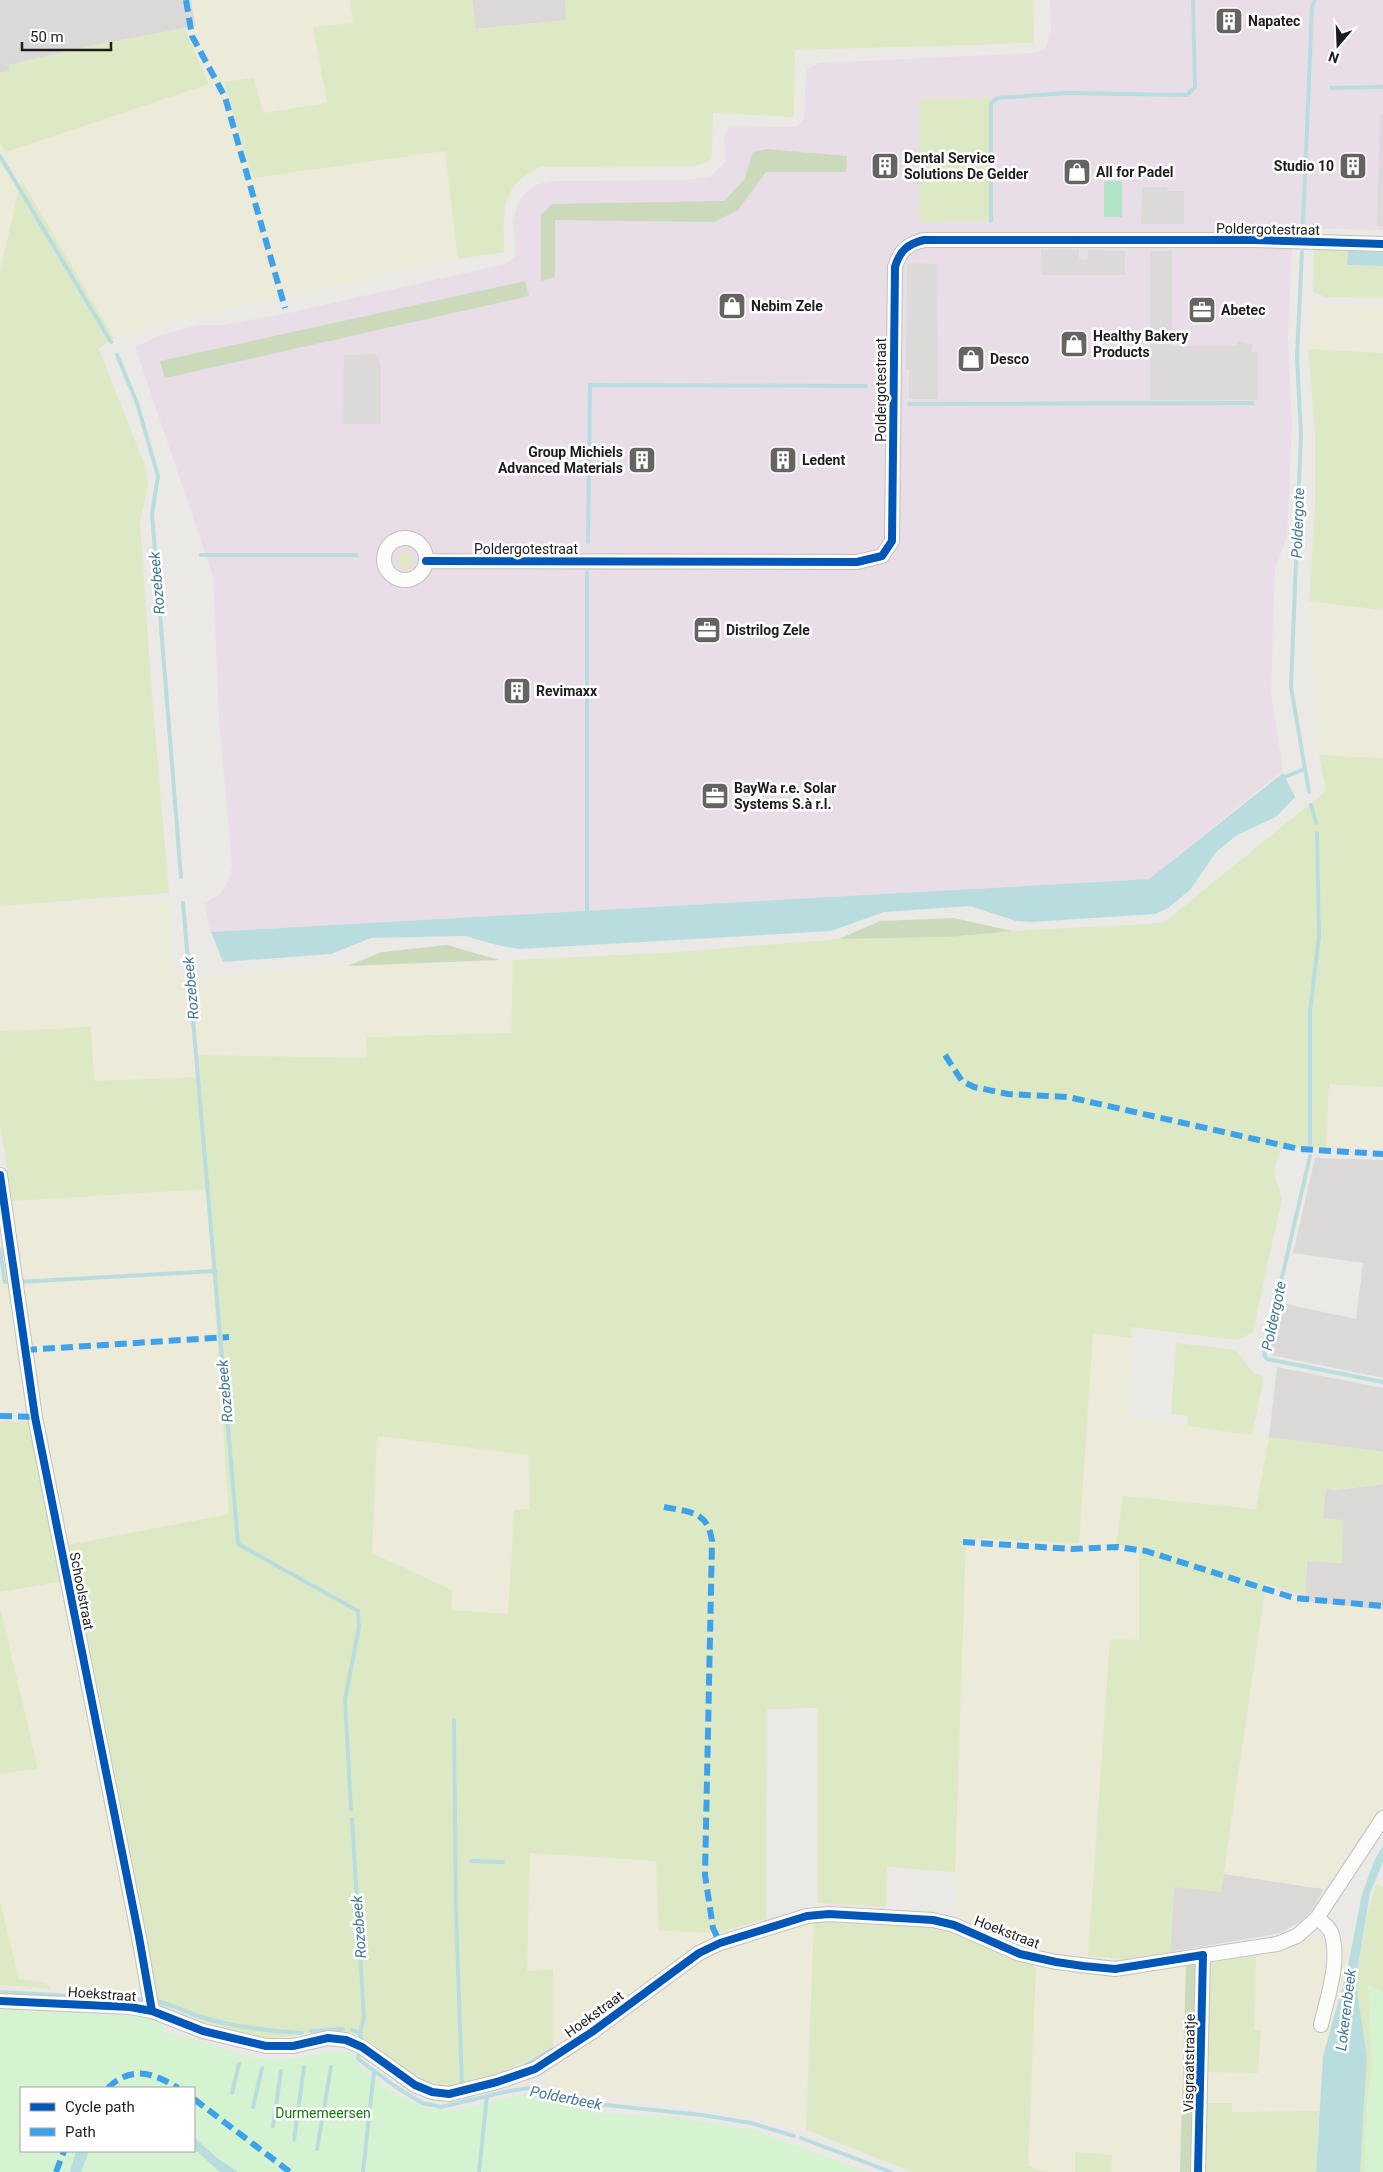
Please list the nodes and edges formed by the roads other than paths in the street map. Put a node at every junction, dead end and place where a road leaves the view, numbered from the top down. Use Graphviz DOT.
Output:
graph roads {
  1 [pos="1383,244"];
  2 [pos="426,561"];
  3 [pos="0,1175"];
  4 [pos="1383,1818"];
  5 [pos="1317,1918"];
  6 [pos="1203,1955"];
  7 [pos="0,2000"];
  8 [pos="152,2011"];
  9 [pos="1321,2025"];
  10 [pos="1198,2172"];
  1 -- 2 [label="street, Poldergotestraat"];
  3 -- 8 [label="street, Schoolstraat"];
  4 -- 5 [label="street, Hoekstraat"];
  5 -- 6 [label="street, Hoekstraat"];
  5 -- 9 [label="street"];
  6 -- 8 [label="street, Hoekstraat"];
  6 -- 10 [label="street, Visgraatstraatje"];
  7 -- 8 [label="street, Hoekstraat"];
}
